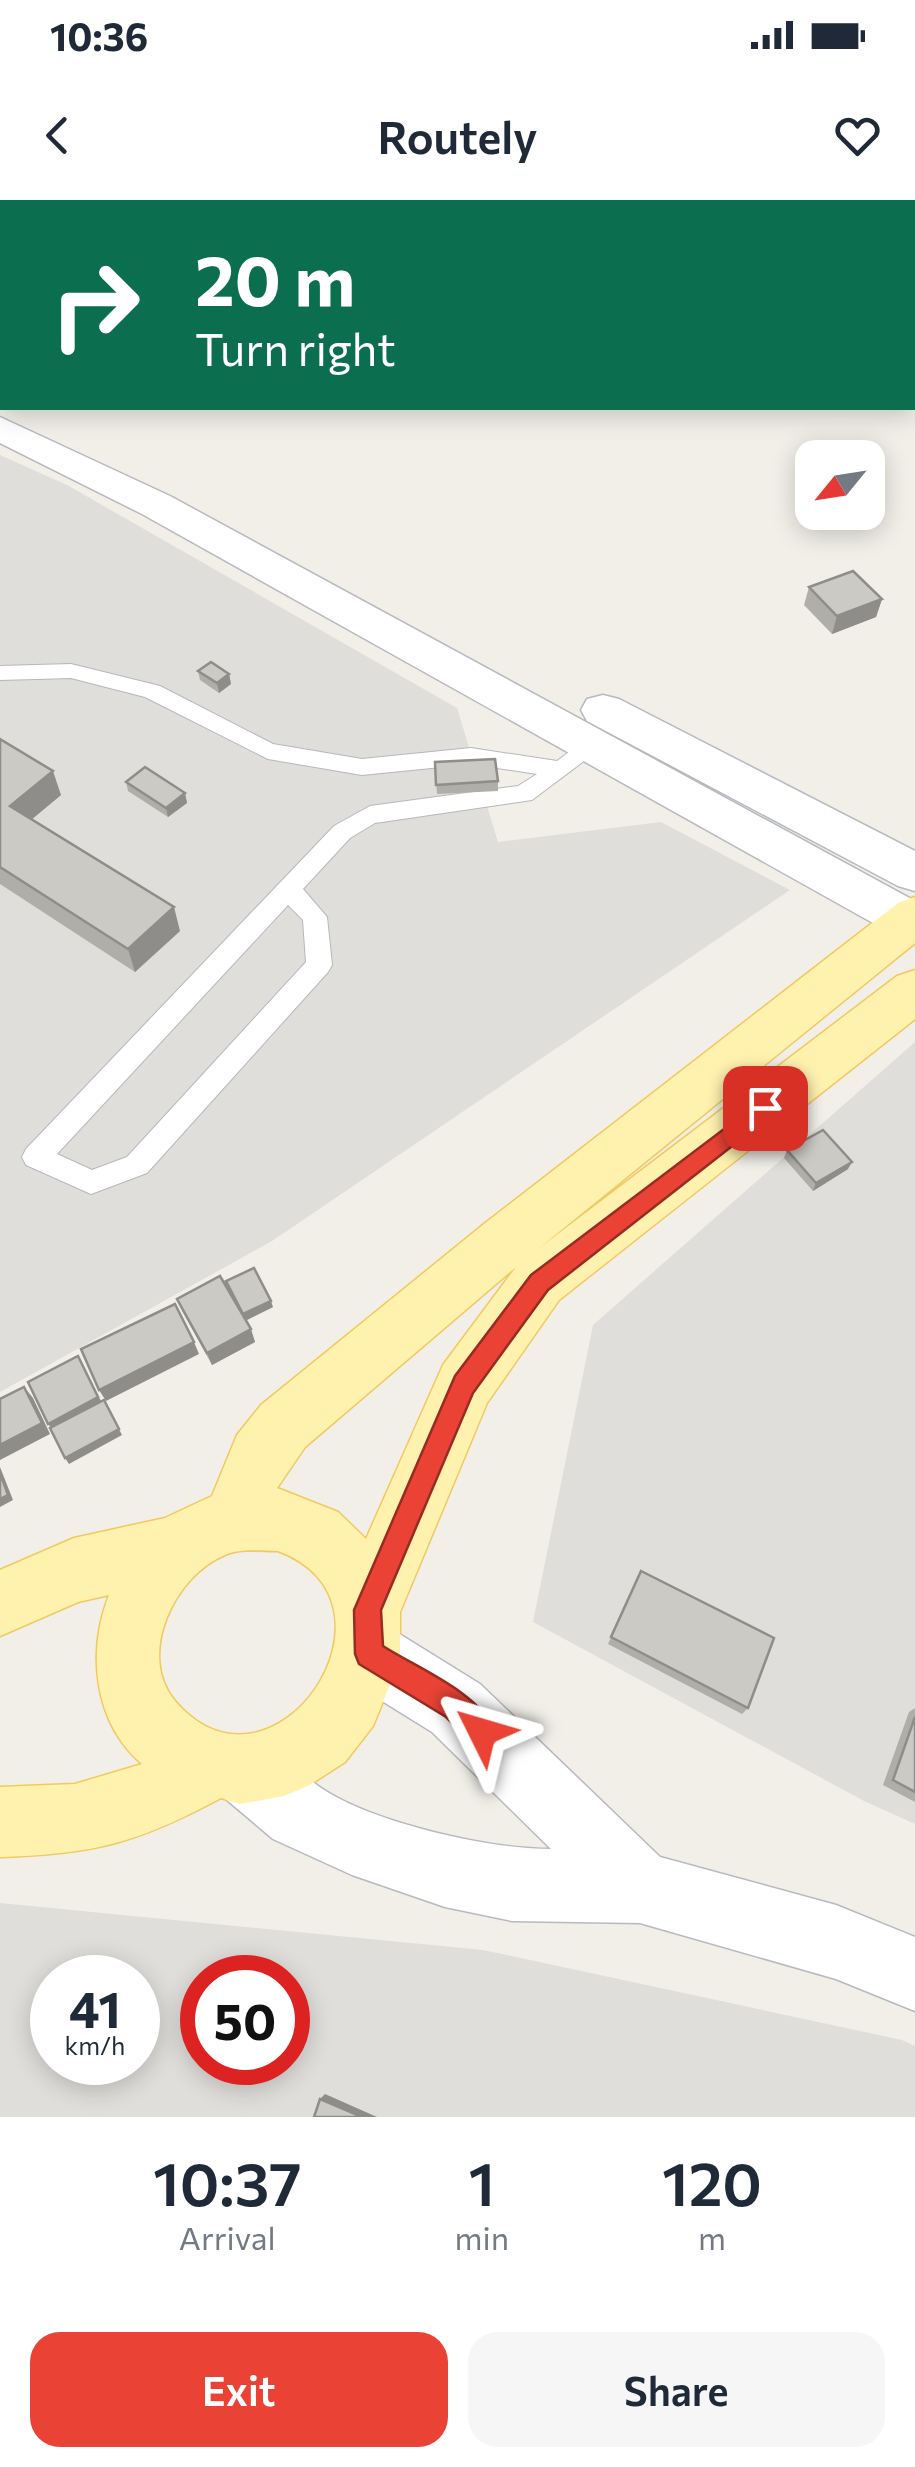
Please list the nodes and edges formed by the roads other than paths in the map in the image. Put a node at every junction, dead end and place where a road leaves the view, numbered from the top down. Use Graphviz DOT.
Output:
graph roads {
  1 [pos="14,417"];
  2 [pos="0,673"];
  3 [pos="593,746"];
  4 [pos="288,890"];
  5 [pos="914,908"];
  6 [pos="915,990"];
  7 [pos="206,1534"];
  8 [pos="0,1604"];
  9 [pos="368,1632"];
  10 [pos="228,1768"];
  11 [pos="0,1822"];
  12 [pos="640,1887"];
  13 [pos="915,1974"];
  1 -- 3 [label="main road"];
  2 -- 3 [label="lane"];
  3 -- 4 [label="lane"];
  3 -- 5 [label="main road"];
  4 -- 4 [label="lane"];
  5 -- 7 [label="main road"];
  6 -- 9 [label="main road"];
  7 -- 8 [label="main road"];
  7 -- 9 [label="main road"];
  7 -- 10 [label="main road"];
  9 -- 10 [label="main road"];
  9 -- 12 [label="main road"];
  10 -- 11 [label="main road"];
  10 -- 12 [label="main road"];
  12 -- 13 [label="main road"];
}
